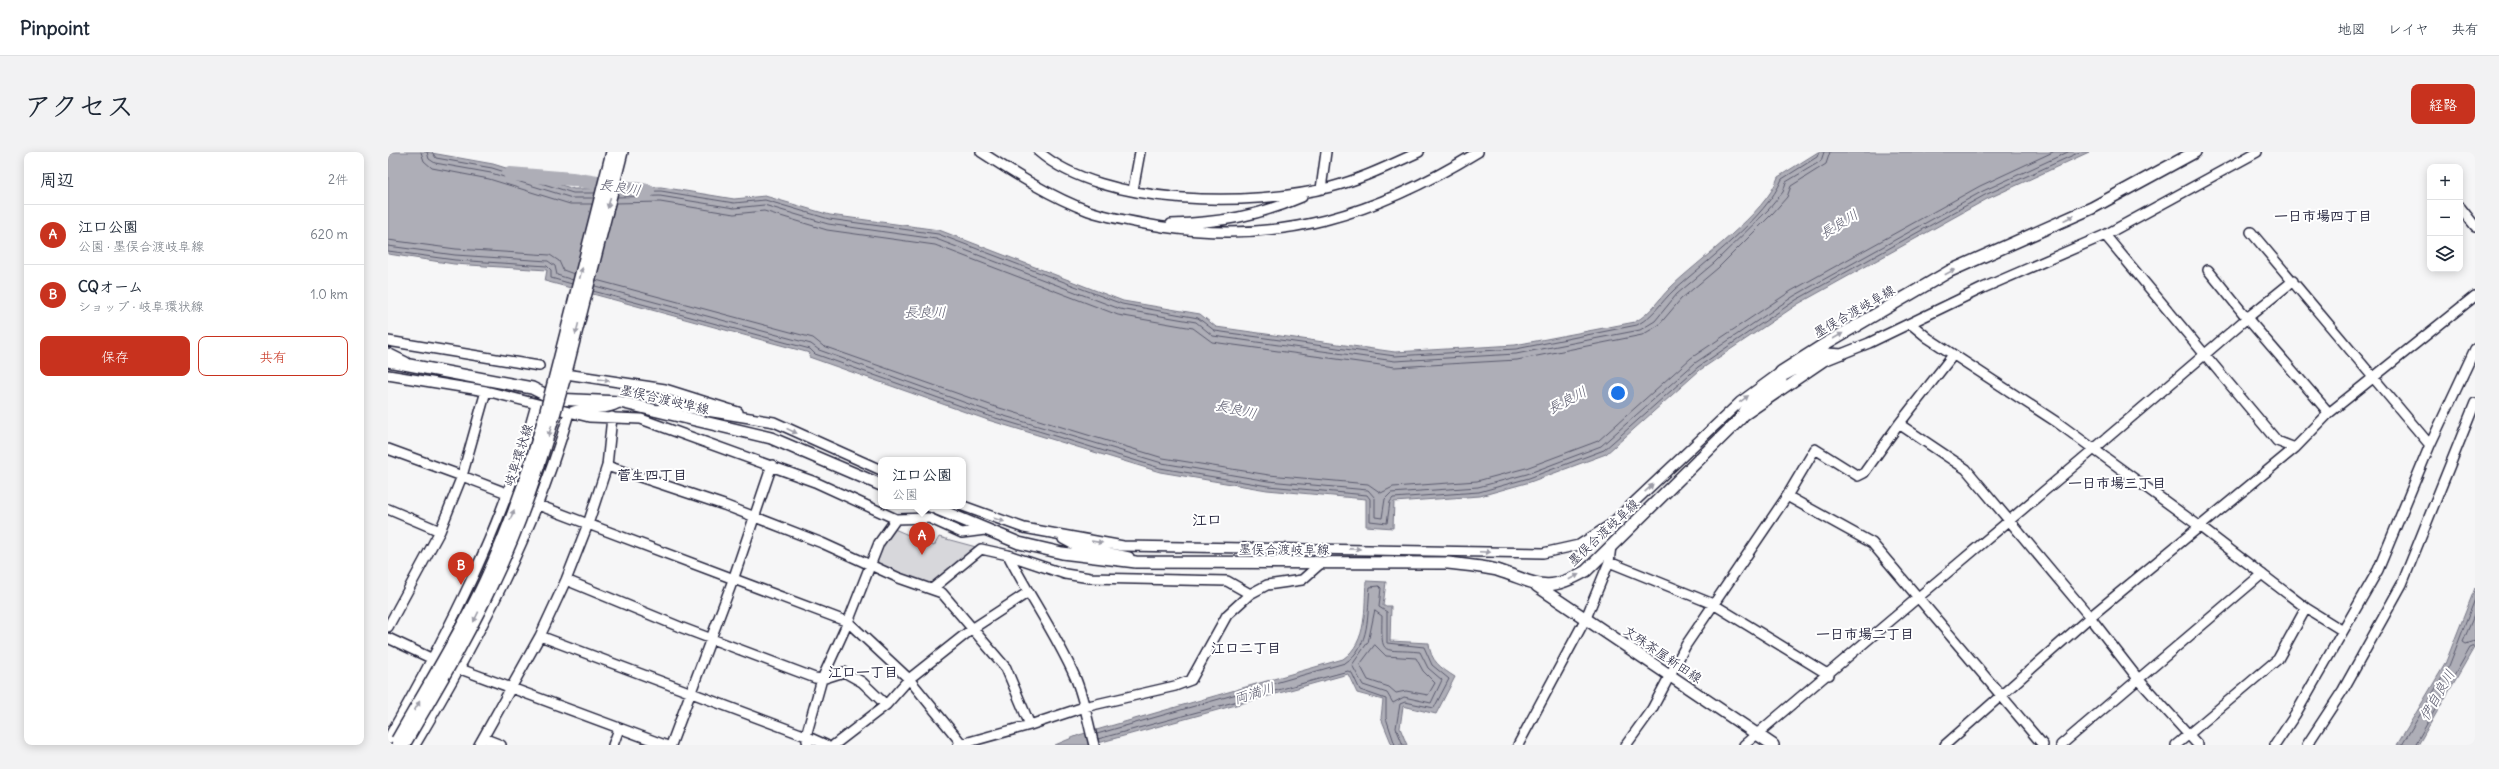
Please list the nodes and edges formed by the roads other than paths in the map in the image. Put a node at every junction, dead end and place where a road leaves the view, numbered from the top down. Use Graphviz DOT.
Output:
graph roads {
  1 [pos="612,152"];
  2 [pos="622,152"];
  3 [pos="981,152"];
  4 [pos="1039,152"];
  5 [pos="1140,152"];
  6 [pos="1326,152"];
  7 [pos="1396,152"];
  8 [pos="1419,152"];
  9 [pos="1478,152"];
  10 [pos="2195,152"];
  11 [pos="2257,152"];
  12 [pos="1398,162"];
  13 [pos="1133,190"];
  14 [pos="1317,190"];
  15 [pos="2463,211"];
  16 [pos="1145,224"];
  17 [pos="2475,226"];
  18 [pos="2252,232"];
  19 [pos="2105,235"];
  20 [pos="2208,270"];
  21 [pos="2293,281"];
  22 [pos="2475,296"];
  23 [pos="2247,318"];
  24 [pos="1911,324"];
  25 [pos="388,340"];
  26 [pos="2475,349"];
  27 [pos="388,353"];
  28 [pos="1843,354"];
  29 [pos="1953,355"];
  30 [pos="2205,355"];
  31 [pos="388,360"];
  32 [pos="414,366"];
  33 [pos="539,366"];
  34 [pos="1781,372"];
  35 [pos="562,374"];
  36 [pos="388,375"];
  37 [pos="2374,376"];
  38 [pos="486,391"];
  39 [pos="620,402"];
  40 [pos="2475,403"];
  41 [pos="536,404"];
  42 [pos="656,411"];
  43 [pos="569,413"];
  44 [pos="2329,413"];
  45 [pos="612,417"];
  46 [pos="755,418"];
  47 [pos="1741,418"];
  48 [pos="1899,424"];
  49 [pos="2430,445"];
  50 [pos="388,448"];
  51 [pos="2295,448"];
  52 [pos="2094,450"];
  53 [pos="772,465"];
  54 [pos="607,466"];
  55 [pos="878,469"];
  56 [pos="462,476"];
  57 [pos="878,484"];
  58 [pos="509,494"];
  59 [pos="1787,496"];
  60 [pos="537,503"];
  61 [pos="966,507"];
  62 [pos="388,509"];
  63 [pos="937,509"];
  64 [pos="754,517"];
  65 [pos="896,519"];
  66 [pos="2009,520"];
  67 [pos="588,524"];
  68 [pos="2199,526"];
  69 [pos="985,530"];
  70 [pos="440,531"];
  71 [pos="1059,536"];
  72 [pos="1611,546"];
  73 [pos="1008,555"];
  74 [pos="1136,562"];
  75 [pos="1608,562"];
  76 [pos="1320,564"];
  77 [pos="869,565"];
  78 [pos="2262,574"];
  79 [pos="566,580"];
  80 [pos="733,580"];
  81 [pos="1537,586"];
  82 [pos="932,589"];
  83 [pos="1027,593"];
  84 [pos="1250,594"];
  85 [pos="1918,598"];
  86 [pos="1713,604"];
  87 [pos="2306,608"];
  88 [pos="2090,617"];
  89 [pos="1586,618"];
  90 [pos="848,622"];
  91 [pos="388,627"];
  92 [pos="972,629"];
  93 [pos="2343,631"];
  94 [pos="540,636"];
  95 [pos="388,638"];
  96 [pos="712,638"];
  97 [pos="433,660"];
  98 [pos="460,669"];
  99 [pos="1829,675"];
  100 [pos="1670,676"];
  101 [pos="822,679"];
  102 [pos="909,679"];
  103 [pos="2139,680"];
  104 [pos="512,689"];
  105 [pos="690,693"];
  106 [pos="2001,698"];
  107 [pos="886,705"];
  108 [pos="1085,710"];
  109 [pos="1030,726"];
  110 [pos="620,729"];
  111 [pos="1757,734"];
  112 [pos="2189,734"];
  113 [pos="807,740"];
  114 [pos="396,742"];
  115 [pos="481,742"];
  116 [pos="960,744"];
  117 [pos="415,745"];
  118 [pos="501,745"];
  119 [pos="614,745"];
  120 [pos="665,745"];
  121 [pos="671,745"];
  122 [pos="826,745"];
  123 [pos="834,745"];
  124 [pos="1094,745"];
  125 [pos="1518,745"];
  126 [pos="1626,745"];
  127 [pos="1744,745"];
  128 [pos="1773,745"];
  129 [pos="1945,745"];
  130 [pos="2043,745"];
  131 [pos="2061,745"];
  132 [pos="2176,745"];
  133 [pos="2198,745"];
  134 [pos="2275,745"];
  135 [pos="2307,745"];
  35 -- 1 [label="main road, 岐阜環状線, one-way"];
  2 -- 35 [label="main road, 岐阜環状線, one-way"];
  3 -- 16 [label="street"];
  4 -- 13 [label="street"];
  5 -- 13 [label="street"];
  6 -- 14 [label="street"];
  7 -- 12 [label="street"];
  8 -- 12 [label="street"];
  9 -- 16 [label="street"];
  34 -- 10 [label="main road, 墨俣合渡岐阜線, one-way"];
  11 -- 19 [label="street"];
  12 -- 14 [label="street"];
  13 -- 14 [label="street"];
  14 -- 16 [label="street"];
  15 -- 17 [label="street"];
  18 -- 21 [label="street"];
  19 -- 24 [label="street"];
  19 -- 30 [label="street"];
  20 -- 23 [label="street"];
  21 -- 23 [label="street"];
  21 -- 37 [label="street"];
  22 -- 37 [label="street"];
  23 -- 30 [label="street"];
  23 -- 44 [label="street"];
  24 -- 28 [label="street"];
  24 -- 29 [label="street"];
  25 -- 33 [label="street"];
  26 -- 49 [label="street"];
  27 -- 32 [label="street"];
  28 -- 34 [label="street"];
  28 -- 47 [label="street"];
  29 -- 48 [label="street"];
  29 -- 52 [label="street"];
  30 -- 51 [label="street"];
  30 -- 52 [label="street"];
  31 -- 32 [label="main road, 墨俣合渡岐阜線"];
  32 -- 39 [label="main road, 墨俣合渡岐阜線"];
  34 -- 47 [label="main road, 墨俣合渡岐阜線"];
  71 -- 34 [label="street, one-way"];
  35 -- 46 [label="street, one-way"];
  35 -- 114 [label="main road, 岐阜環状線, bridge"];
  36 -- 38 [label="street"];
  37 -- 44 [label="street"];
  37 -- 49 [label="street"];
  38 -- 41 [label="street"];
  38 -- 56 [label="street"];
  39 -- 42 [label="main road, 墨俣合渡岐阜線"];
  39 -- 43 [label="street"];
  40 -- 135 [label="street"];
  41 -- 43 [label="street"];
  41 -- 58 [label="street"];
  42 -- 46 [label="street"];
  42 -- 57 [label="main road, 墨俣合渡岐阜線"];
  43 -- 45 [label="street"];
  43 -- 60 [label="street"];
  44 -- 51 [label="street"];
  45 -- 53 [label="street"];
  45 -- 54 [label="street"];
  46 -- 55 [label="street, one-way"];
  47 -- 72 [label="main road, 墨俣合渡岐阜線"];
  48 -- 59 [label="street"];
  48 -- 66 [label="street"];
  49 -- 93 [label="street"];
  50 -- 56 [label="street"];
  51 -- 68 [label="street"];
  52 -- 66 [label="street"];
  52 -- 68 [label="street"];
  53 -- 64 [label="street"];
  53 -- 65 [label="street"];
  54 -- 64 [label="street"];
  54 -- 67 [label="street"];
  56 -- 58 [label="street"];
  56 -- 70 [label="street"];
  58 -- 60 [label="street"];
  58 -- 97 [label="street"];
  59 -- 85 [label="street"];
  59 -- 86 [label="street"];
  60 -- 67 [label="street"];
  60 -- 98 [label="street"];
  61 -- 71 [label="street, one-way"];
  62 -- 70 [label="street"];
  63 -- 69 [label="main road, 墨俣合渡岐阜線"];
  64 -- 77 [label="street"];
  64 -- 80 [label="street"];
  65 -- 69 [label="street"];
  65 -- 77 [label="street"];
  66 -- 85 [label="street"];
  66 -- 88 [label="street"];
  67 -- 79 [label="street"];
  67 -- 80 [label="street"];
  68 -- 78 [label="street"];
  68 -- 88 [label="street"];
  69 -- 74 [label="main road, 墨俣合渡岐阜線"];
  70 -- 91 [label="street"];
  71 -- 74 [label="street"];
  72 -- 75 [label="street"];
  81 -- 72 [label="main road, 墨俣合渡岐阜線, one-way"];
  73 -- 82 [label="street"];
  73 -- 83 [label="street"];
  73 -- 84 [label="street"];
  74 -- 76 [label="main road, 墨俣合渡岐阜線"];
  75 -- 86 [label="street"];
  75 -- 89 [label="street"];
  76 -- 81 [label="main road, 墨俣合渡岐阜線"];
  76 -- 84 [label="street"];
  77 -- 82 [label="street"];
  77 -- 90 [label="street"];
  78 -- 87 [label="street"];
  78 -- 103 [label="street"];
  79 -- 94 [label="street"];
  79 -- 96 [label="street"];
  80 -- 90 [label="street"];
  80 -- 96 [label="street"];
  81 -- 89 [label="main road, 文殊茶屋新田線"];
  82 -- 92 [label="street"];
  83 -- 92 [label="street"];
  83 -- 108 [label="street"];
  84 -- 108 [label="street"];
  85 -- 99 [label="street"];
  85 -- 106 [label="street"];
  86 -- 99 [label="street"];
  86 -- 100 [label="street"];
  87 -- 93 [label="street"];
  87 -- 112 [label="street"];
  88 -- 103 [label="street"];
  88 -- 106 [label="street"];
  89 -- 100 [label="main road, 文殊茶屋新田線"];
  89 -- 125 [label="street"];
  90 -- 101 [label="street"];
  90 -- 102 [label="street"];
  92 -- 102 [label="street"];
  92 -- 109 [label="street"];
  93 -- 134 [label="street"];
  94 -- 104 [label="street"];
  94 -- 105 [label="street"];
  95 -- 97 [label="street"];
  96 -- 101 [label="street"];
  96 -- 105 [label="street"];
  97 -- 98 [label="street"];
  97 -- 114 [label="street"];
  98 -- 104 [label="street"];
  98 -- 117 [label="street"];
  99 -- 111 [label="street"];
  100 -- 111 [label="main road, 文殊茶屋新田線"];
  100 -- 126 [label="street"];
  101 -- 107 [label="street"];
  101 -- 113 [label="street"];
  102 -- 107 [label="street"];
  102 -- 116 [label="street"];
  103 -- 112 [label="street"];
  103 -- 131 [label="street"];
  104 -- 110 [label="street"];
  104 -- 115 [label="street"];
  105 -- 113 [label="street"];
  105 -- 121 [label="street"];
  106 -- 129 [label="street"];
  106 -- 130 [label="street"];
  107 -- 123 [label="street"];
  108 -- 109 [label="street"];
  108 -- 124 [label="street"];
  109 -- 116 [label="street"];
  110 -- 119 [label="street"];
  110 -- 120 [label="street"];
  111 -- 127 [label="street"];
  111 -- 128 [label="main road, 文殊茶屋新田線"];
  112 -- 132 [label="street"];
  112 -- 133 [label="street"];
  113 -- 122 [label="street"];
  115 -- 118 [label="street"];
}
